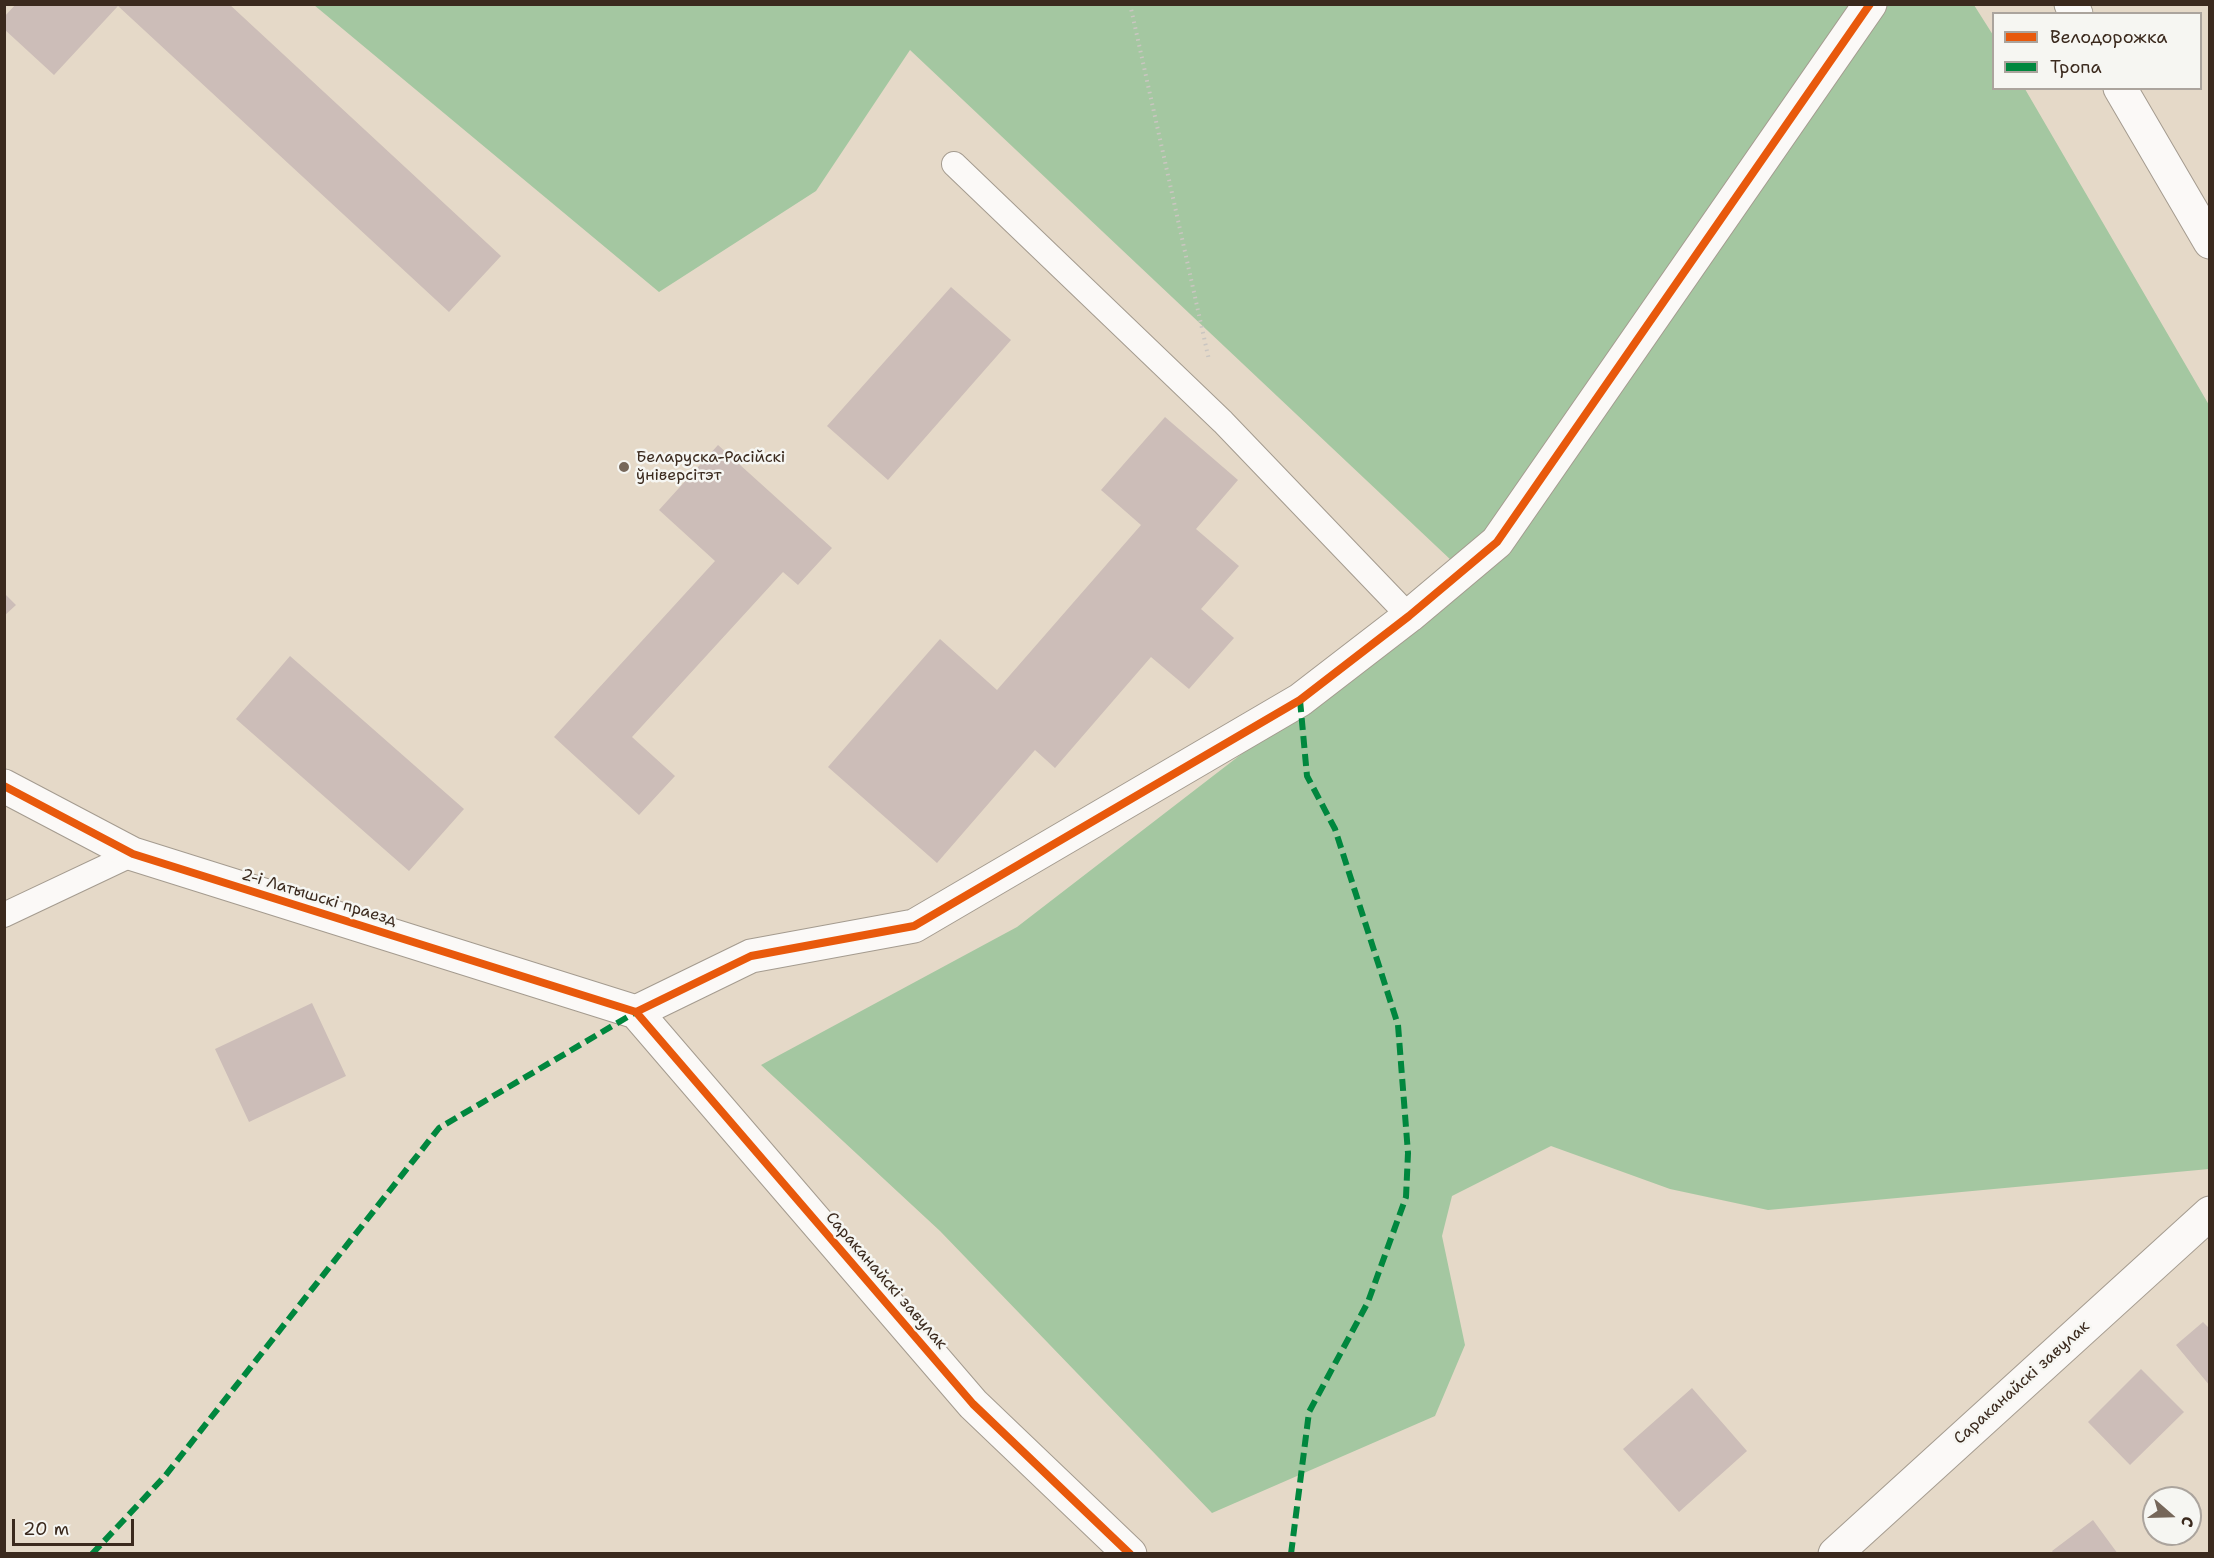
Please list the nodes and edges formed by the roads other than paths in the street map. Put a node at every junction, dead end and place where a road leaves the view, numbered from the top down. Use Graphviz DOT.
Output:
graph roads {
  1 [pos="1870,4"];
  2 [pos="2121,90"];
  3 [pos="954,164"];
  4 [pos="2210,242"];
  5 [pos="1409,616"];
  6 [pos="4,786"];
  7 [pos="133,854"];
  8 [pos="4,915"];
  9 [pos="636,1012"];
  10 [pos="2210,1212"];
  11 [pos="1130,1554"];
  12 [pos="1835,1554"];
  1 -- 5 [label="street"];
  2 -- 4 [label="street"];
  3 -- 5 [label="lane"];
  5 -- 9 [label="street"];
  6 -- 7 [label="street, 2-і Латышскі праезд"];
  7 -- 8 [label="lane"];
  7 -- 9 [label="street, 2-і Латышскі праезд"];
  9 -- 11 [label="street, Сараканайскі завулак"];
  10 -- 12 [label="street, Сараканайскі завулак"];
}
